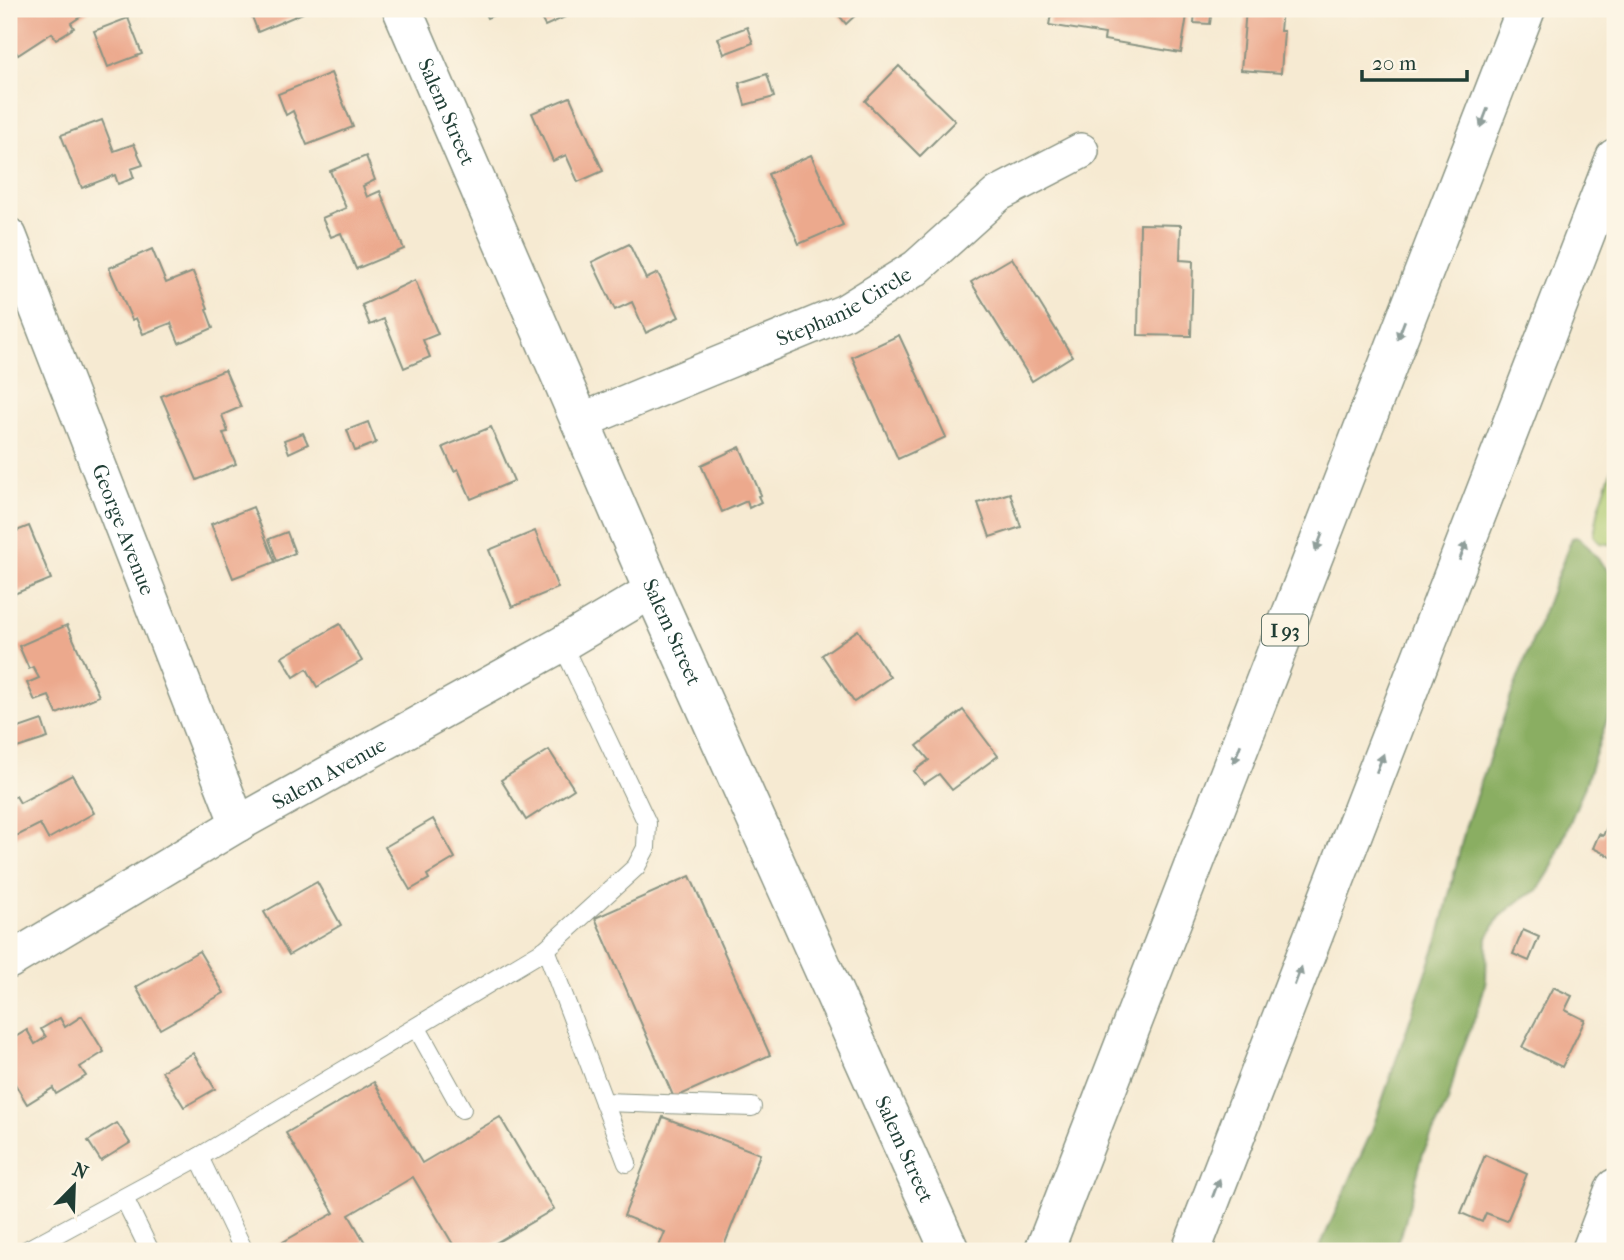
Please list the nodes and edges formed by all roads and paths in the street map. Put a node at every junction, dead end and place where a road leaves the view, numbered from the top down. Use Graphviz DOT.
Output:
graph roads {
  1 [pos="402,9"];
  2 [pos="1526,9"];
  3 [pos="1081,151"];
  4 [pos="1615,158"];
  5 [pos="9,236"];
  6 [pos="579,422"];
  7 [pos="653,590"];
  8 [pos="562,644"];
  9 [pos="238,824"];
  10 [pos="546,949"];
  11 [pos="9,961"];
  12 [pos="417,1028"];
  13 [pos="604,1102"];
  14 [pos="751,1107"];
  15 [pos="462,1109"];
  16 [pos="199,1157"];
  17 [pos="627,1163"];
  18 [pos="1615,1188"];
  19 [pos="124,1198"];
  20 [pos="25,1251"];
  21 [pos="150,1251"];
  22 [pos="244,1251"];
  23 [pos="950,1251"];
  24 [pos="1044,1251"];
  25 [pos="1191,1251"];
  26 [pos="1591,1251"];
  1 -- 6 [label="main road, Salem Street"];
  2 -- 24 [label="main road, I 93, one-way"];
  3 -- 6 [label="street, Stephanie Circle"];
  25 -- 4 [label="main road, one-way"];
  5 -- 9 [label="street, George Avenue"];
  6 -- 7 [label="main road, Salem Street"];
  7 -- 8 [label="street, Salem Avenue"];
  7 -- 23 [label="main road, Salem Street"];
  8 -- 9 [label="street, Salem Avenue"];
  8 -- 10 [label="lane"];
  9 -- 11 [label="street, Salem Avenue"];
  10 -- 12 [label="lane"];
  10 -- 13 [label="lane"];
  12 -- 15 [label="lane"];
  12 -- 16 [label="lane"];
  13 -- 14 [label="lane"];
  13 -- 17 [label="lane"];
  16 -- 19 [label="lane"];
  16 -- 22 [label="lane"];
  18 -- 26 [label="main road"];
  19 -- 20 [label="lane"];
  19 -- 21 [label="lane"];
}
